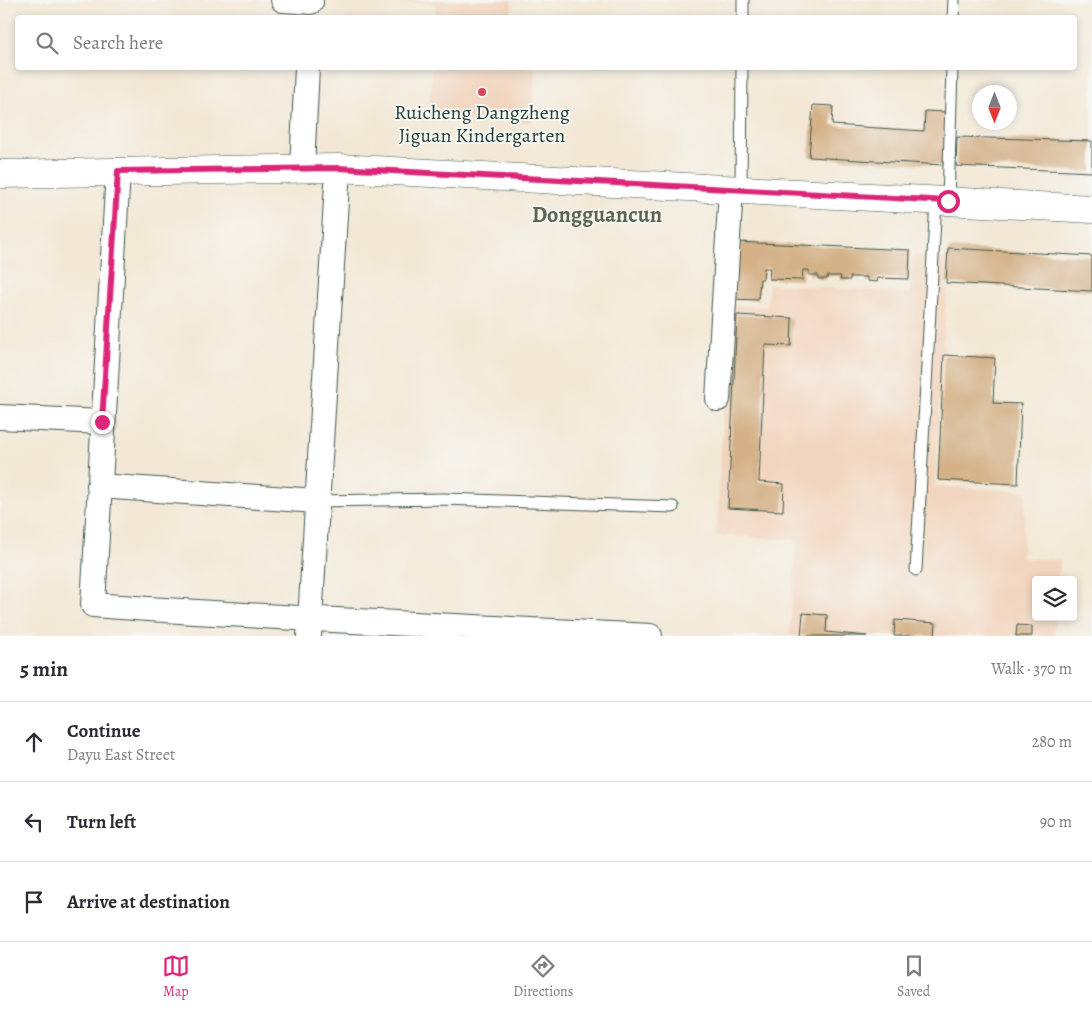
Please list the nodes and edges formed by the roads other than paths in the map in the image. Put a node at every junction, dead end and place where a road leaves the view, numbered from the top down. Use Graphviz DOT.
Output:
graph roads {
  1 [pos="283,0"];
  2 [pos="743,0"];
  3 [pos="954,0"];
  4 [pos="310,7"];
  5 [pos="743,15"];
  6 [pos="953,15"];
  7 [pos="307,70"];
  8 [pos="742,70"];
  9 [pos="952,70"];
  10 [pos="302,168"];
  11 [pos="338,168"];
  12 [pos="118,171"];
  13 [pos="0,174"];
  14 [pos="736,189"];
  15 [pos="942,201"];
  16 [pos="1092,209"];
  17 [pos="718,399"];
  18 [pos="0,417"];
  19 [pos="102,422"];
  20 [pos="99,486"];
  21 [pos="317,501"];
  22 [pos="672,507"];
  23 [pos="916,570"];
  24 [pos="310,626"];
  25 [pos="650,636"];
  1 -- 4 [label="street"];
  2 -- 5 [label="lane"];
  3 -- 6 [label="lane"];
  7 -- 10 [label="street"];
  8 -- 14 [label="lane"];
  9 -- 15 [label="lane"];
  10 -- 11 [label="street"];
  10 -- 12 [label="street"];
  11 -- 14 [label="street"];
  11 -- 21 [label="street"];
  12 -- 13 [label="street"];
  12 -- 19 [label="street"];
  14 -- 15 [label="street"];
  14 -- 17 [label="street"];
  15 -- 16 [label="street"];
  15 -- 23 [label="lane"];
  18 -- 19 [label="street"];
  19 -- 20 [label="street"];
  20 -- 21 [label="street"];
  20 -- 24 [label="street"];
  21 -- 22 [label="lane"];
  21 -- 24 [label="street"];
  24 -- 25 [label="street"];
}
